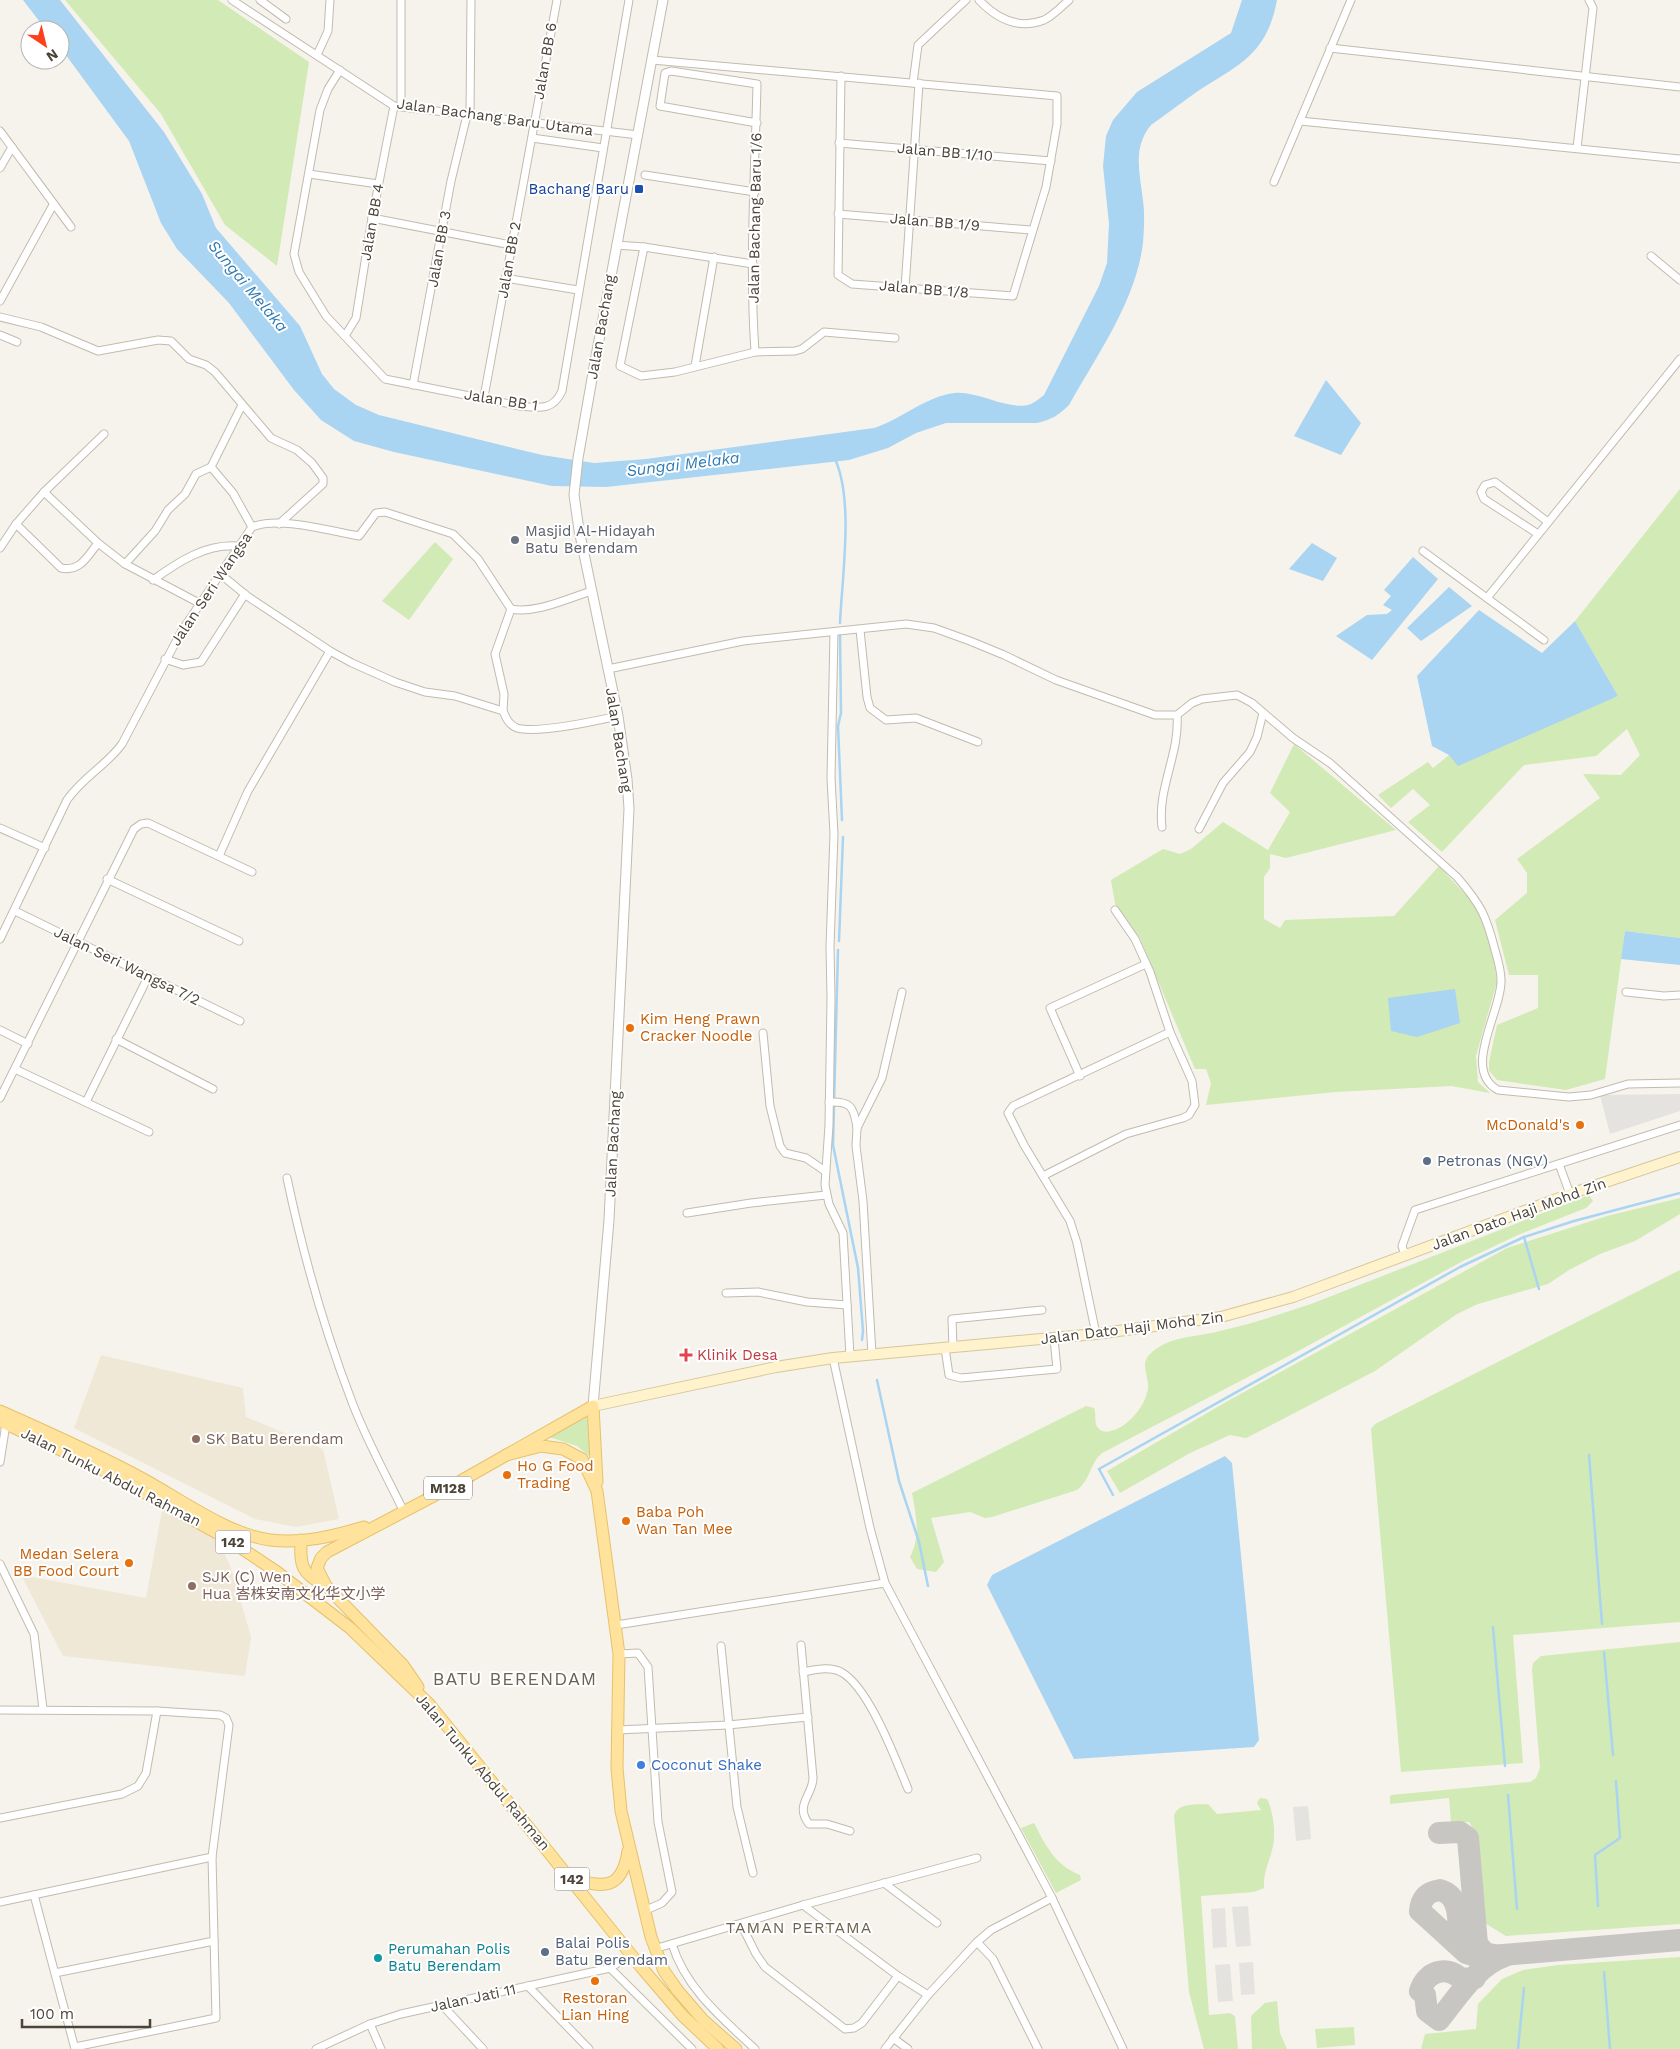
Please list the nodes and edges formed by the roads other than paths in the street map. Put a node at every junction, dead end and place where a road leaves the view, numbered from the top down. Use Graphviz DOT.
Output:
graph roads {
  1 [pos="232,0"];
  2 [pos="260,0"];
  3 [pos="330,0"];
  4 [pos="401,0"];
  5 [pos="470,0"];
  6 [pos="556,0"];
  7 [pos="629,0"];
  8 [pos="663,0"];
  9 [pos="966,0"];
  10 [pos="979,0"];
  11 [pos="1069,0"];
  12 [pos="1350,0"];
  13 [pos="1589,0"];
  14 [pos="286,19"];
  15 [pos="1330,48"];
  16 [pos="317,55"];
  17 [pos="652,60"];
  18 [pos="340,70"];
  19 [pos="841,76"];
  20 [pos="1585,76"];
  21 [pos="916,83"];
  22 [pos="1680,87"];
  23 [pos="397,106"];
  24 [pos="468,115"];
  25 [pos="1300,121"];
  26 [pos="535,123"];
  27 [pos="757,123"];
  28 [pos="0,131"];
  29 [pos="607,132"];
  30 [pos="638,135"];
  31 [pos="532,138"];
  32 [pos="839,143"];
  33 [pos="12,147"];
  34 [pos="603,148"];
  35 [pos="1577,148"];
  36 [pos="916,150"];
  37 [pos="1680,159"];
  38 [pos="1051,161"];
  39 [pos="0,168"];
  40 [pos="309,174"];
  41 [pos="645,175"];
  42 [pos="1274,182"];
  43 [pos="378,184"];
  44 [pos="755,192"];
  45 [pos="53,205"];
  46 [pos="838,214"];
  47 [pos="372,218"];
  48 [pos="910,219"];
  49 [pos="71,227"];
  50 [pos="1031,230"];
  51 [pos="442,232"];
  52 [pos="511,245"];
  53 [pos="616,245"];
  54 [pos="644,247"];
  55 [pos="1651,256"];
  56 [pos="714,257"];
  57 [pos="753,264"];
  58 [pos="505,278"];
  59 [pos="1680,280"];
  60 [pos="905,288"];
  61 [pos="578,290"];
  62 [pos="0,301"];
  63 [pos="0,316"];
  64 [pos="0,335"];
  65 [pos="345,336"];
  66 [pos="896,338"];
  67 [pos="17,342"];
  68 [pos="755,352"];
  69 [pos="1680,359"];
  70 [pos="695,366"];
  71 [pos="413,385"];
  72 [pos="484,398"];
  73 [pos="242,405"];
  74 [pos="104,434"];
  75 [pos="211,466"];
  76 [pos="44,492"];
  77 [pos="1548,522"];
  78 [pos="16,524"];
  79 [pos="279,524"];
  80 [pos="252,527"];
  81 [pos="1538,534"];
  82 [pos="98,543"];
  83 [pos="237,546"];
  84 [pos="0,548"];
  85 [pos="1423,551"];
  86 [pos="125,564"];
  87 [pos="219,573"];
  88 [pos="153,580"];
  89 [pos="592,591"];
  90 [pos="245,594"];
  91 [pos="1487,598"];
  92 [pos="198,603"];
  93 [pos="511,609"];
  94 [pos="860,630"];
  95 [pos="834,632"];
  96 [pos="1544,640"];
  97 [pos="330,651"];
  98 [pos="165,659"];
  99 [pos="608,669"];
  100 [pos="503,711"];
  101 [pos="1263,713"];
  102 [pos="1177,715"];
  103 [pos="618,716"];
  104 [pos="978,742"];
  105 [pos="1162,827"];
  106 [pos="0,828"];
  107 [pos="1199,830"];
  108 [pos="45,848"];
  109 [pos="219,856"];
  110 [pos="252,872"];
  111 [pos="107,879"];
  112 [pos="1114,910"];
  113 [pos="15,911"];
  114 [pos="0,939"];
  115 [pos="77,941"];
  116 [pos="238,941"];
  117 [pos="1146,964"];
  118 [pos="148,977"];
  119 [pos="902,992"];
  120 [pos="1626,992"];
  121 [pos="1680,995"];
  122 [pos="240,1021"];
  123 [pos="0,1030"];
  124 [pos="1170,1032"];
  125 [pos="762,1033"];
  126 [pos="116,1039"];
  127 [pos="28,1044"];
  128 [pos="15,1068"];
  129 [pos="1080,1076"];
  130 [pos="1680,1083"];
  131 [pos="213,1089"];
  132 [pos="0,1098"];
  133 [pos="86,1102"];
  134 [pos="830,1102"];
  135 [pos="1680,1125"];
  136 [pos="857,1128"];
  137 [pos="149,1132"];
  138 [pos="1680,1157"];
  139 [pos="1559,1164"];
  140 [pos="825,1172"];
  141 [pos="1043,1176"];
  142 [pos="287,1178"];
  143 [pos="1570,1194"];
  144 [pos="826,1196"];
  145 [pos="687,1213"];
  146 [pos="1405,1256"];
  147 [pos="726,1293"];
  148 [pos="847,1305"];
  149 [pos="1042,1310"];
  150 [pos="1096,1334"];
  151 [pos="1054,1339"];
  152 [pos="949,1348"];
  153 [pos="872,1354"];
  154 [pos="850,1356"];
  155 [pos="833,1358"];
  156 [pos="593,1406"];
  157 [pos="0,1411"];
  158 [pos="3,1422"];
  159 [pos="506,1455"];
  160 [pos="0,1462"];
  161 [pos="597,1491"];
  162 [pos="404,1512"];
  163 [pos="389,1519"];
  164 [pos="301,1540"];
  165 [pos="0,1564"];
  166 [pos="3,1581"];
  167 [pos="885,1583"];
  168 [pos="326,1586"];
  169 [pos="616,1625"];
  170 [pos="801,1645"];
  171 [pos="721,1646"];
  172 [pos="619,1654"];
  173 [pos="803,1672"];
  174 [pos="430,1705"];
  175 [pos="43,1708"];
  176 [pos="0,1710"];
  177 [pos="157,1711"];
  178 [pos="808,1717"];
  179 [pos="728,1725"];
  180 [pos="652,1728"];
  181 [pos="617,1730"];
  182 [pos="908,1789"];
  183 [pos="0,1818"];
  184 [pos="850,1831"];
  185 [pos="628,1846"];
  186 [pos="212,1858"];
  187 [pos="977,1858"];
  188 [pos="753,1873"];
  189 [pos="572,1879"];
  190 [pos="884,1883"];
  191 [pos="34,1895"];
  192 [pos="1052,1898"];
  193 [pos="0,1902"];
  194 [pos="803,1905"];
  195 [pos="644,1911"];
  196 [pos="937,1923"];
  197 [pos="741,1924"];
  198 [pos="214,1941"];
  199 [pos="977,1942"];
  200 [pos="672,1944"];
  201 [pos="654,1949"];
  202 [pos="631,1955"];
  203 [pos="610,1968"];
  204 [pos="55,1973"];
  205 [pos="898,1976"];
  206 [pos="528,1986"];
  207 [pos="928,1995"];
  208 [pos="442,2005"];
  209 [pos="370,2024"];
  210 [pos="893,2038"];
  211 [pos="75,2048"];
  212 [pos="479,2048"];
  213 [pos="316,2049"];
  214 [pos="381,2049"];
  215 [pos="589,2049"];
  216 [pos="692,2049"];
  217 [pos="718,2049"];
  218 [pos="736,2049"];
  219 [pos="755,2049"];
  220 [pos="885,2049"];
  221 [pos="908,2049"];
  222 [pos="1038,2049"];
  223 [pos="1123,2049"];
  1 -- 16 [label="street, Jalan Bachang Baru Utama"];
  2 -- 14 [label="street"];
  3 -- 16 [label="street"];
  4 -- 23 [label="street, Jalan BB 4"];
  5 -- 24 [label="street, Jalan BB 3"];
  6 -- 26 [label="street, Jalan BB 6"];
  7 -- 29 [label="street, Jalan BB 1"];
  8 -- 17 [label="street, Jalan Bachang"];
  9 -- 21 [label="street"];
  10 -- 11 [label="street"];
  12 -- 15 [label="street"];
  13 -- 20 [label="street"];
  15 -- 20 [label="street"];
  15 -- 25 [label="street"];
  16 -- 18 [label="street, Jalan Bachang Baru Utama"];
  17 -- 19 [label="street"];
  17 -- 30 [label="street, Jalan Bachang"];
  18 -- 23 [label="street, Jalan Bachang Baru Utama"];
  18 -- 40 [label="street, Jalan BB 1"];
  19 -- 21 [label="street"];
  19 -- 32 [label="street"];
  20 -- 22 [label="street"];
  20 -- 35 [label="street"];
  21 -- 36 [label="street"];
  21 -- 38 [label="street"];
  23 -- 24 [label="street, Jalan Bachang Baru Utama"];
  23 -- 43 [label="street, Jalan BB 4"];
  24 -- 26 [label="street, Jalan Bachang Baru Utama"];
  24 -- 51 [label="street, Jalan BB 3"];
  25 -- 35 [label="street"];
  25 -- 42 [label="street"];
  26 -- 29 [label="street, Jalan Bachang Baru Utama"];
  26 -- 31 [label="street, Jalan BB 2"];
  27 -- 27 [label="street, Jalan Bachang Baru 1/6"];
  27 -- 44 [label="street, Jalan Bachang Baru 1/6"];
  28 -- 33 [label="street"];
  29 -- 30 [label="street, Jalan Bachang Baru Utama"];
  29 -- 34 [label="street, Jalan BB 1"];
  30 -- 53 [label="street, Jalan Bachang"];
  31 -- 34 [label="street"];
  31 -- 52 [label="street, Jalan BB 2"];
  32 -- 36 [label="street, Jalan BB 1/10"];
  32 -- 46 [label="street"];
  33 -- 39 [label="street"];
  33 -- 45 [label="street"];
  34 -- 61 [label="street, Jalan BB 1"];
  35 -- 37 [label="street"];
  36 -- 38 [label="street, Jalan BB 1/10"];
  36 -- 48 [label="street"];
  38 -- 50 [label="street"];
  40 -- 43 [label="street"];
  40 -- 65 [label="street, Jalan BB 1"];
  41 -- 44 [label="street"];
  43 -- 47 [label="street, Jalan BB 4"];
  44 -- 57 [label="street, Jalan Bachang Baru 1/6"];
  45 -- 49 [label="street"];
  45 -- 62 [label="street"];
  46 -- 48 [label="street, Jalan BB 1/9"];
  46 -- 60 [label="street, Jalan BB 1/8"];
  47 -- 51 [label="street"];
  47 -- 65 [label="street, Jalan BB 4"];
  48 -- 50 [label="street, Jalan BB 1/9"];
  48 -- 60 [label="street"];
  50 -- 60 [label="street, Jalan BB 1/8"];
  51 -- 52 [label="street"];
  51 -- 71 [label="street, Jalan BB 3"];
  52 -- 58 [label="street, Jalan BB 2"];
  53 -- 54 [label="street"];
  53 -- 89 [label="street, Jalan Bachang"];
  54 -- 56 [label="street"];
  54 -- 70 [label="street"];
  55 -- 59 [label="street"];
  56 -- 57 [label="street"];
  56 -- 70 [label="street"];
  57 -- 68 [label="street, Jalan Bachang Baru 1/6"];
  58 -- 61 [label="street"];
  58 -- 72 [label="street, Jalan BB 2"];
  61 -- 72 [label="street, Jalan BB 1"];
  63 -- 73 [label="street"];
  64 -- 67 [label="street"];
  65 -- 71 [label="street, Jalan BB 1"];
  66 -- 68 [label="street"];
  68 -- 70 [label="street"];
  69 -- 77 [label="street"];
  71 -- 72 [label="street, Jalan BB 1"];
  73 -- 75 [label="street"];
  73 -- 79 [label="street"];
  74 -- 76 [label="street"];
  75 -- 80 [label="street"];
  75 -- 86 [label="street"];
  76 -- 78 [label="street"];
  76 -- 82 [label="street"];
  77 -- 81 [label="street"];
  77 -- 81 [label="street"];
  78 -- 82 [label="street"];
  78 -- 84 [label="street"];
  79 -- 80 [label="street, Jalan Seri Wangsa"];
  79 -- 93 [label="street, Jalan Seri Wangsa"];
  80 -- 83 [label="street, Jalan Seri Wangsa"];
  81 -- 91 [label="street"];
  82 -- 86 [label="street"];
  83 -- 87 [label="street, Jalan Seri Wangsa"];
  83 -- 88 [label="street"];
  85 -- 91 [label="street"];
  86 -- 88 [label="street"];
  87 -- 90 [label="street"];
  87 -- 92 [label="street, Jalan Seri Wangsa"];
  88 -- 92 [label="street"];
  89 -- 93 [label="street"];
  89 -- 99 [label="street, Jalan Bachang"];
  90 -- 97 [label="street"];
  90 -- 98 [label="street"];
  91 -- 96 [label="street"];
  92 -- 98 [label="street, Jalan Seri Wangsa"];
  93 -- 100 [label="street"];
  94 -- 95 [label="street"];
  94 -- 102 [label="street"];
  94 -- 104 [label="street"];
  95 -- 99 [label="street"];
  95 -- 134 [label="street"];
  97 -- 100 [label="street"];
  97 -- 109 [label="street"];
  98 -- 108 [label="street, Jalan Seri Wangsa"];
  99 -- 103 [label="street, Jalan Bachang"];
  100 -- 103 [label="street"];
  101 -- 102 [label="street"];
  101 -- 107 [label="street"];
  101 -- 130 [label="street"];
  102 -- 105 [label="street"];
  103 -- 156 [label="street, Jalan Bachang"];
  106 -- 108 [label="street"];
  108 -- 113 [label="street, Jalan Seri Wangsa"];
  109 -- 110 [label="street"];
  109 -- 111 [label="street"];
  111 -- 115 [label="street"];
  111 -- 116 [label="street"];
  112 -- 117 [label="street"];
  113 -- 114 [label="street, Jalan Seri Wangsa"];
  113 -- 115 [label="street, Jalan Seri Wangsa 7/2"];
  115 -- 118 [label="street, Jalan Seri Wangsa 7/2"];
  115 -- 127 [label="street"];
  117 -- 124 [label="street"];
  117 -- 129 [label="street"];
  118 -- 122 [label="street, Jalan Seri Wangsa 7/2"];
  118 -- 126 [label="street"];
  119 -- 136 [label="street"];
  120 -- 121 [label="street"];
  123 -- 127 [label="street"];
  124 -- 129 [label="street"];
  124 -- 141 [label="street"];
  125 -- 140 [label="street"];
  126 -- 131 [label="street"];
  126 -- 133 [label="street"];
  127 -- 128 [label="street"];
  128 -- 132 [label="street"];
  128 -- 133 [label="street"];
  129 -- 141 [label="street"];
  133 -- 137 [label="street"];
  134 -- 136 [label="street"];
  134 -- 140 [label="street"];
  135 -- 139 [label="street"];
  136 -- 153 [label="street"];
  138 -- 143 [label="main road, Jalan Dato Haji Mohd Zin / M128"];
  139 -- 143 [label="street"];
  139 -- 146 [label="street"];
  140 -- 144 [label="street"];
  141 -- 150 [label="street"];
  142 -- 162 [label="street"];
  143 -- 146 [label="main road, Jalan Dato Haji Mohd Zin / M128"];
  144 -- 145 [label="street"];
  144 -- 148 [label="street"];
  146 -- 150 [label="main road, Jalan Dato Haji Mohd Zin / M128"];
  147 -- 148 [label="street"];
  148 -- 154 [label="street"];
  149 -- 152 [label="street"];
  150 -- 151 [label="main road, Jalan Dato Haji Mohd Zin / M128"];
  151 -- 152 [label="main road, Jalan Dato Haji Mohd Zin / M128"];
  151 -- 152 [label="street"];
  152 -- 153 [label="main road, Jalan Dato Haji Mohd Zin / M128"];
  153 -- 154 [label="main road, Jalan Dato Haji Mohd Zin / M128"];
  154 -- 155 [label="main road, Jalan Dato Haji Mohd Zin / M128"];
  155 -- 156 [label="main road, Jalan Dato Haji Mohd Zin / M128"];
  155 -- 167 [label="street"];
  156 -- 159 [label="main road, M128"];
  156 -- 161 [label="main road, Jalan Bachang"];
  157 -- 164 [label="main road, Jalan Tunku Abdul Rahman / 142"];
  158 -- 160 [label="street"];
  158 -- 174 [label="main road, Jalan Tunku Abdul Rahman / 142"];
  159 -- 161 [label="main road"];
  159 -- 162 [label="main road, M128"];
  161 -- 169 [label="main road"];
  162 -- 163 [label="main road, M128"];
  163 -- 164 [label="main road, M128"];
  163 -- 168 [label="main road"];
  164 -- 168 [label="main road"];
  165 -- 166 [label="street"];
  166 -- 175 [label="street"];
  167 -- 169 [label="street"];
  167 -- 192 [label="street"];
  168 -- 174 [label="main road"];
  169 -- 172 [label="main road"];
  170 -- 173 [label="street"];
  171 -- 179 [label="street"];
  172 -- 180 [label="street"];
  172 -- 181 [label="main road"];
  173 -- 178 [label="street"];
  173 -- 182 [label="street"];
  174 -- 189 [label="main road, Jalan Tunku Abdul Rahman / 142"];
  175 -- 176 [label="street"];
  175 -- 177 [label="street"];
  177 -- 183 [label="street"];
  177 -- 186 [label="street"];
  178 -- 179 [label="street"];
  178 -- 184 [label="street"];
  179 -- 180 [label="street"];
  179 -- 188 [label="street"];
  180 -- 181 [label="street"];
  180 -- 195 [label="street"];
  181 -- 185 [label="main road"];
  185 -- 189 [label="main road"];
  185 -- 195 [label="main road"];
  186 -- 191 [label="street"];
  186 -- 198 [label="street"];
  187 -- 190 [label="street"];
  189 -- 202 [label="main road, Jalan Tunku Abdul Rahman / 142"];
  190 -- 194 [label="street"];
  190 -- 196 [label="street"];
  191 -- 193 [label="street"];
  191 -- 204 [label="street"];
  192 -- 199 [label="street"];
  192 -- 223 [label="street"];
  194 -- 197 [label="street"];
  194 -- 205 [label="street"];
  195 -- 201 [label="main road"];
  197 -- 200 [label="street"];
  197 -- 205 [label="street"];
  198 -- 204 [label="street"];
  198 -- 211 [label="street"];
  199 -- 207 [label="street"];
  199 -- 222 [label="street"];
  200 -- 201 [label="street"];
  200 -- 219 [label="street"];
  201 -- 218 [label="main road"];
  202 -- 203 [label="street, Jalan Jati 11"];
  202 -- 217 [label="main road, Jalan Tunku Abdul Rahman / 142"];
  203 -- 206 [label="street, Jalan Jati 11"];
  203 -- 216 [label="street"];
  204 -- 211 [label="street"];
  205 -- 207 [label="street"];
  206 -- 208 [label="street, Jalan Jati 11"];
  206 -- 215 [label="street"];
  207 -- 210 [label="street"];
  208 -- 209 [label="street, Jalan Jati 11"];
  208 -- 212 [label="street"];
  209 -- 213 [label="street, Jalan Jati 11"];
  209 -- 214 [label="street"];
  210 -- 220 [label="street"];
  210 -- 221 [label="street"];
}
